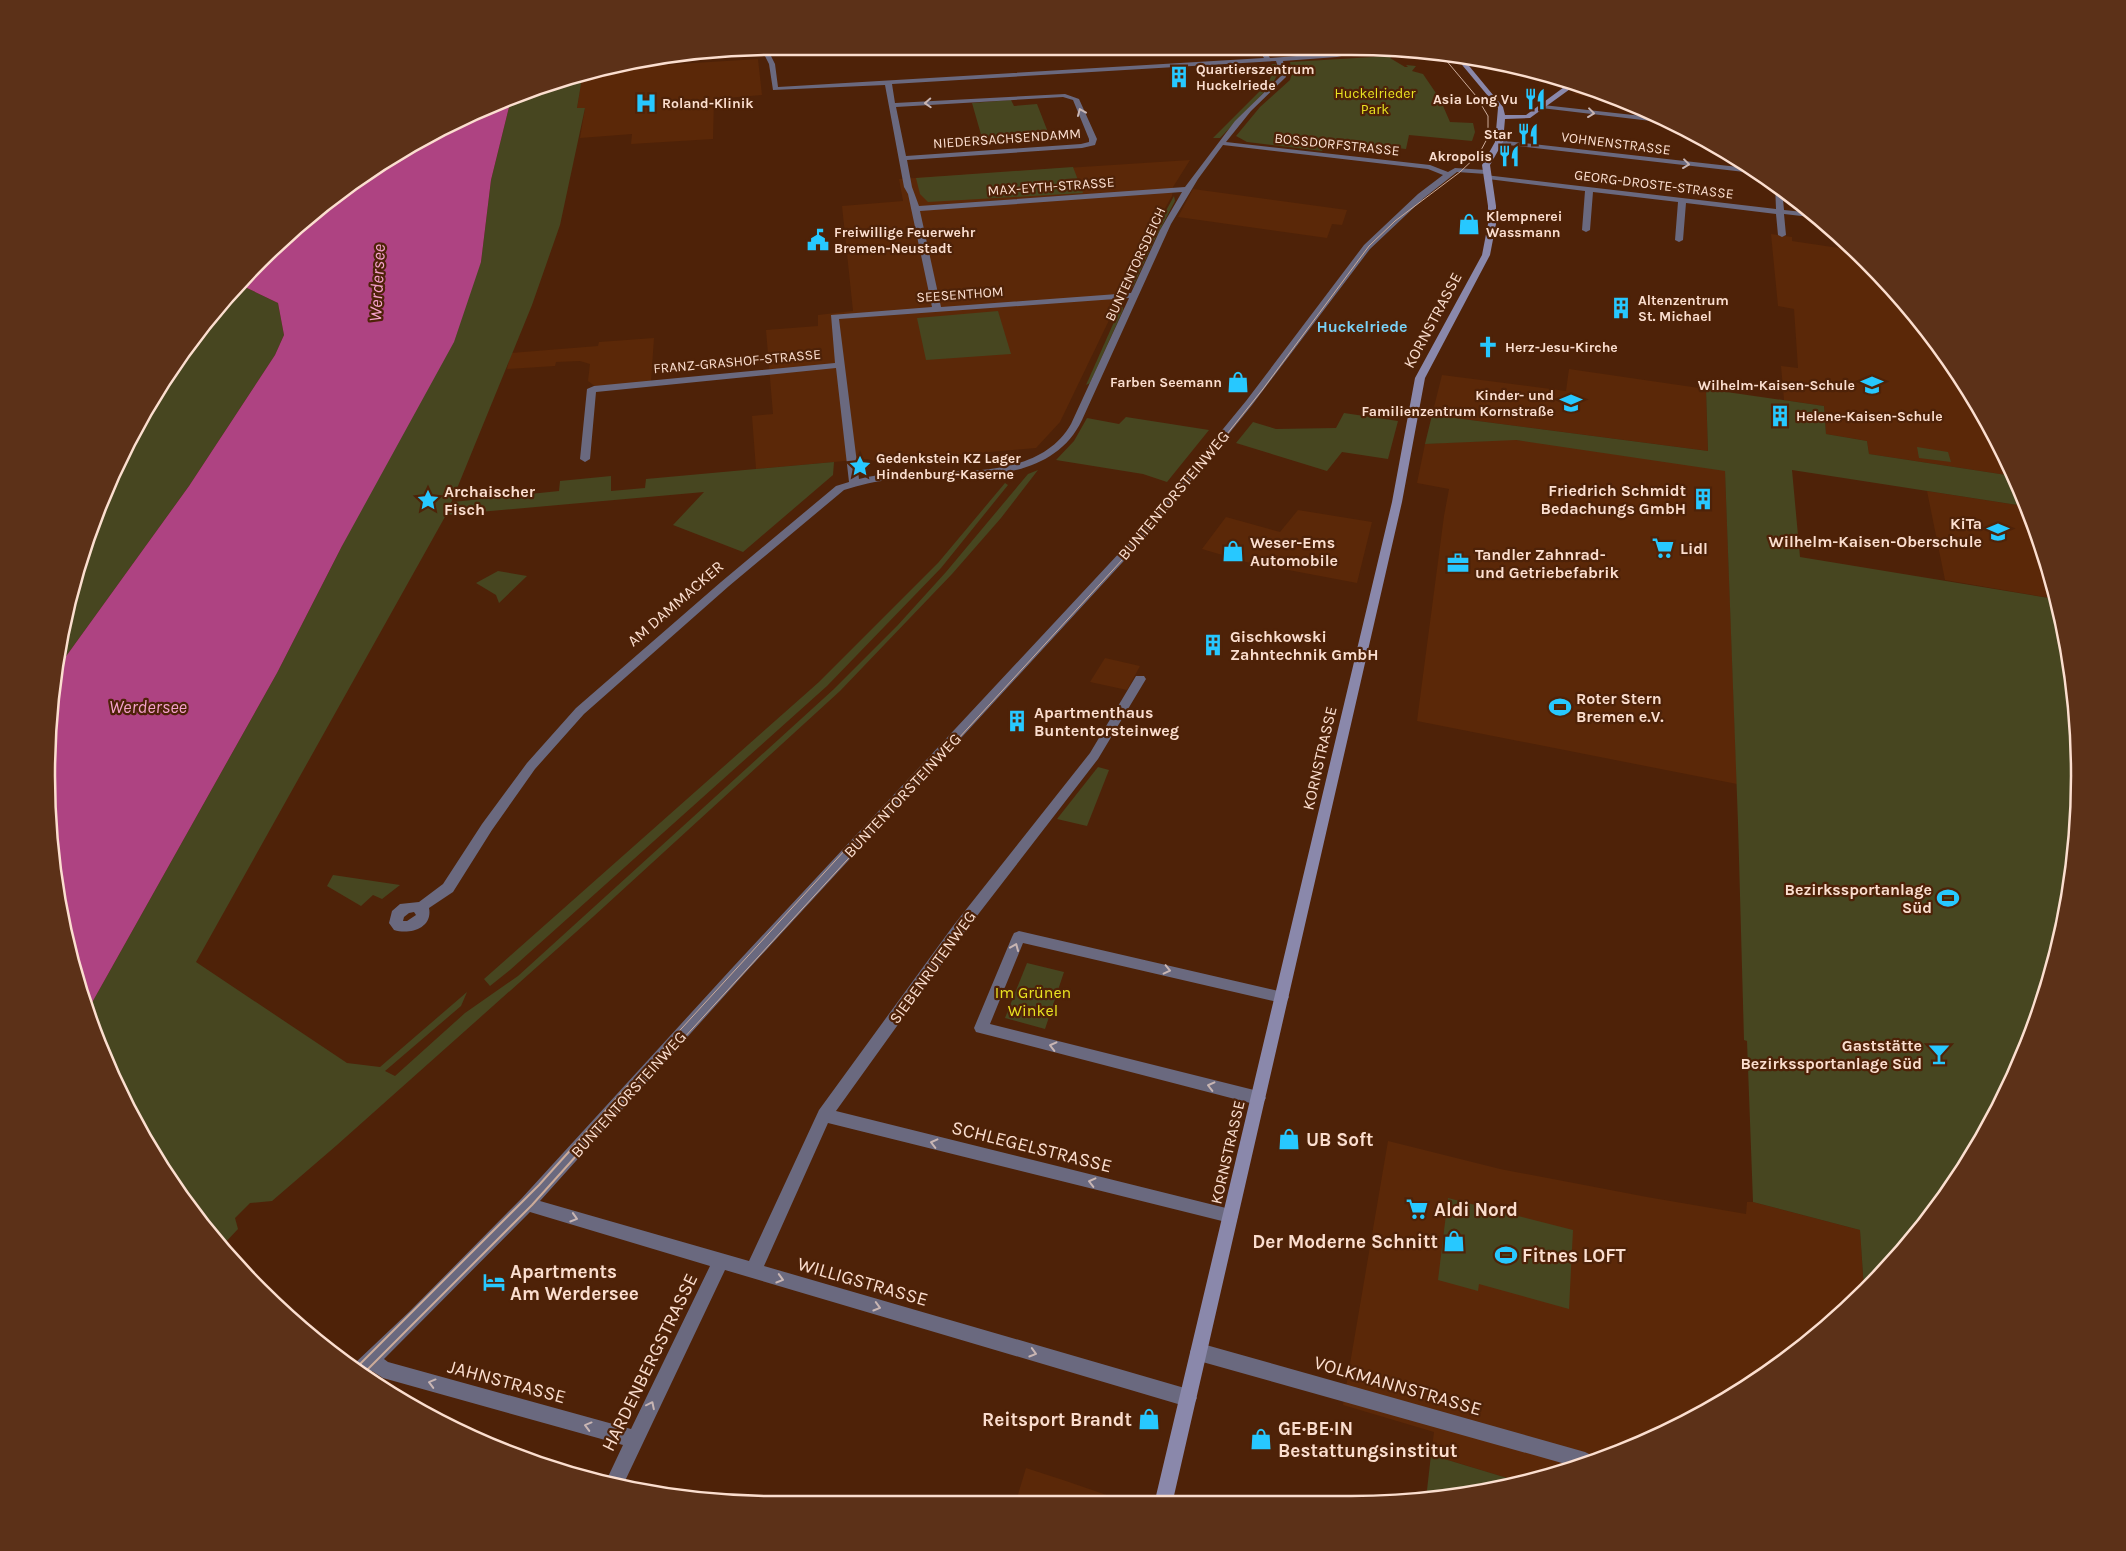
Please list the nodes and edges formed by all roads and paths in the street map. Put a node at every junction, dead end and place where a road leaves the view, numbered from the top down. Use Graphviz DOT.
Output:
graph roads {
  1 [pos="768,55"];
  2 [pos="1265,55"];
  3 [pos="1337,55"];
  4 [pos="1279,59"];
  5 [pos="1268,60"];
  6 [pos="1464,64"];
  7 [pos="888,83"];
  8 [pos="1567,89"];
  9 [pos="893,105"];
  10 [pos="1543,107"];
  11 [pos="1502,117"];
  12 [pos="1646,119"];
  13 [pos="1498,142"];
  14 [pos="1221,143"];
  15 [pos="903,158"];
  16 [pos="1471,170"];
  17 [pos="1741,170"];
  18 [pos="1487,174"];
  19 [pos="1449,176"];
  20 [pos="1188,189"];
  21 [pos="1589,189"];
  22 [pos="1779,197"];
  23 [pos="1420,200"];
  24 [pos="1682,200"];
  25 [pos="916,209"];
  26 [pos="1781,212"];
  27 [pos="1802,214"];
  28 [pos="1586,230"];
  29 [pos="1782,235"];
  30 [pos="1679,240"];
  31 [pos="1134,295"];
  32 [pos="937,309"];
  33 [pos="838,365"];
  34 [pos="585,459"];
  35 [pos="1034,461"];
  36 [pos="854,482"];
  37 [pos="1140,679"];
  38 [pos="421,907"];
  39 [pos="1282,997"];
  40 [pos="1258,1098"];
  41 [pos="824,1115"];
  42 [pos="527,1204"];
  43 [pos="1230,1216"];
  44 [pos="721,1262"];
  45 [pos="753,1271"];
  46 [pos="1199,1352"];
  47 [pos="365,1365"];
  48 [pos="1188,1398"];
  49 [pos="635,1439"];
  50 [pos="1578,1459"];
  51 [pos="617,1478"];
  52 [pos="1165,1496"];
  1 -- 7 [label="street"];
  2 -- 5 [label="street"];
  3 -- 4 [label="street"];
  4 -- 5 [label="street"];
  4 -- 14 [label="street, BUNTENTORSDEICH"];
  5 -- 7 [label="street"];
  6 -- 11 [label="street"];
  7 -- 9 [label="street"];
  8 -- 10 [label="street"];
  9 -- 15 [label="street"];
  15 -- 9 [label="street, NIEDERSACHSENDAMM, one-way"];
  10 -- 11 [label="street"];
  10 -- 12 [label="street, one-way"];
  11 -- 13 [label="street, KORNSTRASSE"];
  13 -- 17 [label="street, VOHNENSTRASSE, one-way"];
  13 -- 18 [label="street, KORNSTRASSE"];
  14 -- 19 [label="street, BOSSDORFSTRASSE"];
  14 -- 20 [label="street, BUNTENTORSDEICH"];
  15 -- 25 [label="street"];
  16 -- 18 [label="street, BUNTENTORSTEINWEG"];
  16 -- 19 [label="street, BUNTENTORSTEINWEG"];
  16 -- 23 [label="street, BUNTENTORSTEINWEG"];
  18 -- 21 [label="street, GEORG-DROSTE-STRASSE"];
  18 -- 39 [label="street, KORNSTRASSE"];
  19 -- 23 [label="street, BUNTENTORSTEINWEG"];
  20 -- 25 [label="street, MAX-EYTH-STRASSE"];
  20 -- 31 [label="street, BUNTENTORSDEICH"];
  21 -- 24 [label="street, GEORG-DROSTE-STRASSE"];
  21 -- 28 [label="street"];
  22 -- 26 [label="street"];
  23 -- 42 [label="street, BUNTENTORSTEINWEG"];
  24 -- 26 [label="street, GEORG-DROSTE-STRASSE"];
  24 -- 30 [label="street"];
  25 -- 32 [label="street"];
  26 -- 27 [label="street, GEORG-DROSTE-STRASSE"];
  26 -- 29 [label="street"];
  31 -- 32 [label="street, SEESENTHOM"];
  31 -- 35 [label="street, BUNTENTORSDEICH"];
  32 -- 33 [label="street, SEESENTHOM"];
  33 -- 34 [label="street, FRANZ-GRASHOF-STRASSE"];
  33 -- 36 [label="street, FRANZ-GRASHOF-STRASSE"];
  35 -- 36 [label="street, AM DAMMACKER"];
  36 -- 38 [label="street, AM DAMMACKER"];
  37 -- 41 [label="street, SIEBENRUTENWEG"];
  39 -- 40 [label="street, KORNSTRASSE"];
  40 -- 39 [label="street, one-way"];
  40 -- 43 [label="street, KORNSTRASSE"];
  43 -- 41 [label="street, SCHLEGELSTRASSE, one-way"];
  41 -- 45 [label="street, SIEBENRUTENWEG"];
  42 -- 44 [label="street, WILLIGSTRASSE, one-way"];
  42 -- 47 [label="street, BUNTENTORSTEINWEG"];
  43 -- 46 [label="street, KORNSTRASSE"];
  44 -- 45 [label="street, WILLIGSTRASSE"];
  49 -- 44 [label="street, HARDENBERGSTRASSE, one-way"];
  45 -- 48 [label="street, WILLIGSTRASSE, one-way"];
  46 -- 48 [label="street, KORNSTRASSE"];
  46 -- 50 [label="street, VOLKMANNSTRASSE"];
  49 -- 47 [label="street, JAHNSTRASSE, one-way"];
  48 -- 52 [label="street, KORNSTRASSE"];
  49 -- 51 [label="street, HARDENBERGSTRASSE"];
}
